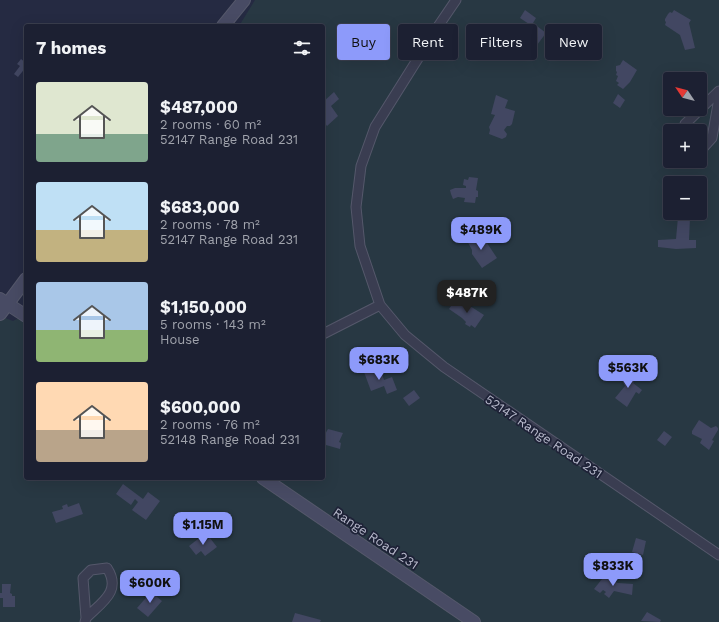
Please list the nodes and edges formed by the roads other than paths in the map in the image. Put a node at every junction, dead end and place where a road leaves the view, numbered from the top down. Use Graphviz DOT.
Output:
graph roads {
  1 [pos="244,0"];
  2 [pos="456,0"];
  3 [pos="225,24"];
  4 [pos="719,91"];
  5 [pos="719,98"];
  6 [pos="685,124"];
  7 [pos="707,144"];
  8 [pos="24,281"];
  9 [pos="4,301"];
  10 [pos="380,305"];
  11 [pos="0,314"];
  12 [pos="24,315"];
  13 [pos="325,333"];
  14 [pos="266,480"];
  15 [pos="719,555"];
  16 [pos="86,620"];
  17 [pos="474,622"];
  1 -- 3 [label="street"];
  2 -- 10 [label="street, 52147 Range Road 231"];
  4 -- 6 [label="street"];
  5 -- 7 [label="street"];
  8 -- 9 [label="street"];
  9 -- 11 [label="street"];
  9 -- 12 [label="street"];
  10 -- 13 [label="street"];
  10 -- 15 [label="street, 52147 Range Road 231"];
  14 -- 17 [label="street, Range Road 231"];
  16 -- 16 [label="street"];
}
